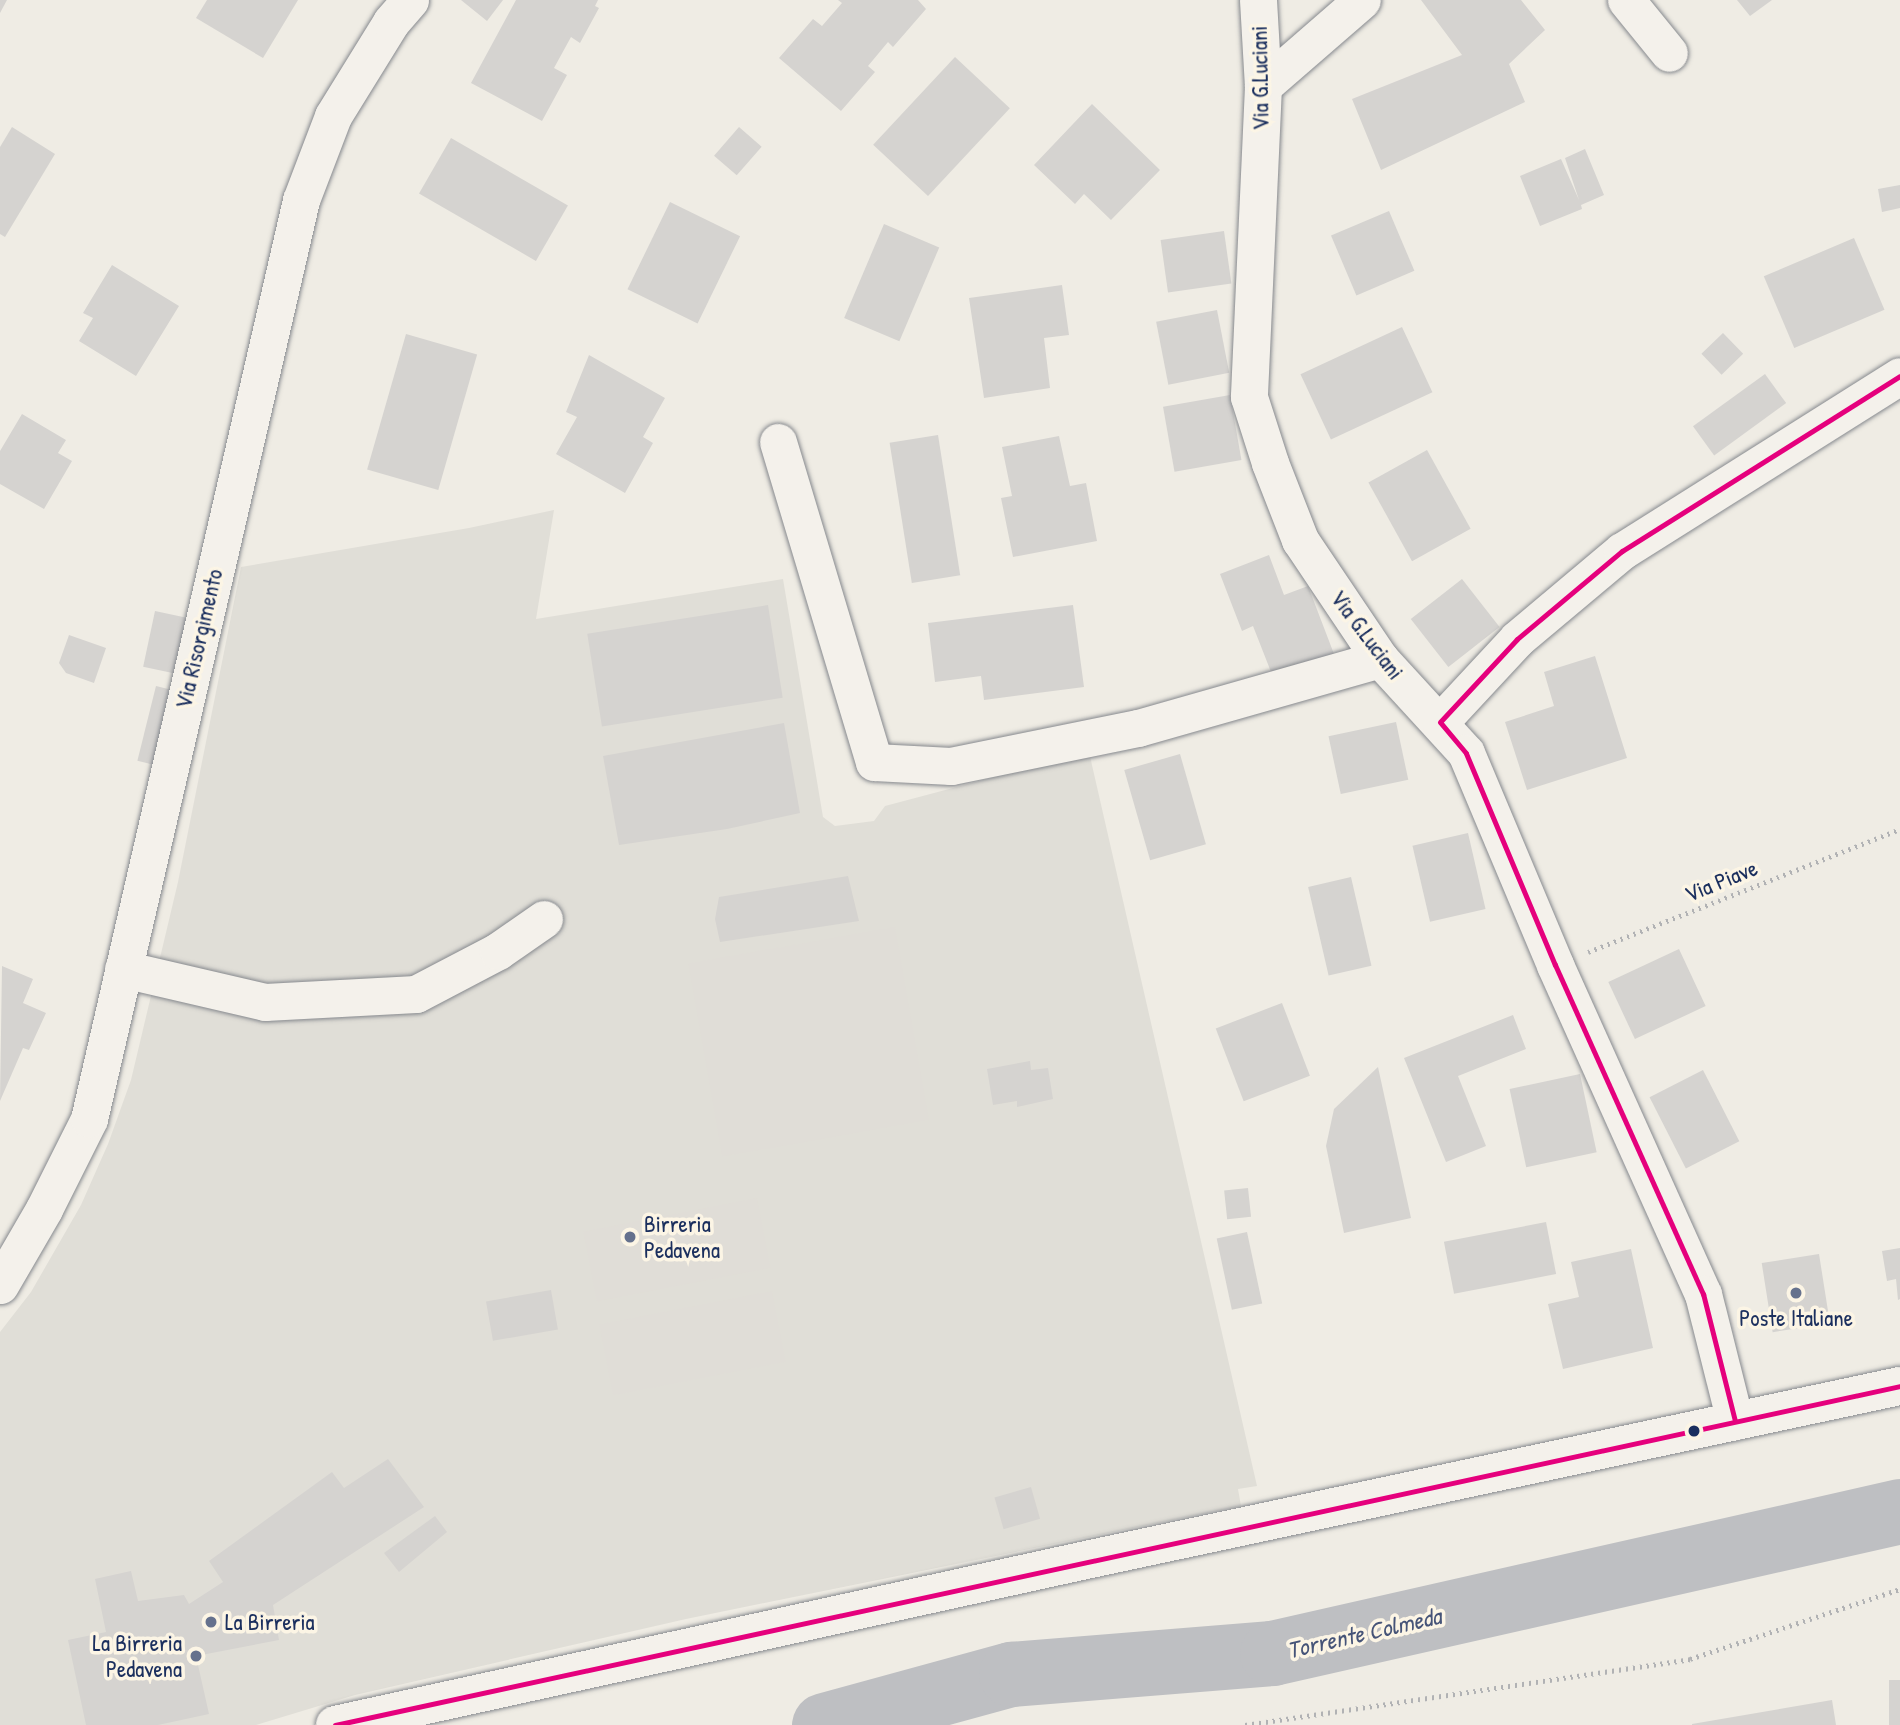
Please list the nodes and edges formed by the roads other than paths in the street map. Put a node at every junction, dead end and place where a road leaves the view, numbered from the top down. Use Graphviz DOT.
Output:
graph roads {
  1 [pos="410,0"];
  2 [pos="1258,0"];
  3 [pos="1362,0"];
  4 [pos="1626,0"];
  5 [pos="1670,53"];
  6 [pos="1263,86"];
  7 [pos="1900,376"];
  8 [pos="778,442"];
  9 [pos="1380,659"];
  10 [pos="1440,722"];
  11 [pos="544,919"];
  12 [pos="123,970"];
  13 [pos="0,1285"];
  14 [pos="1900,1386"];
  15 [pos="1734,1421"];
  16 [pos="335,1725"];
  1 -- 12 [label="street, Via Risorgimento"];
  2 -- 6 [label="street, Via G.Luciani"];
  3 -- 6 [label="street"];
  4 -- 5 [label="street"];
  6 -- 9 [label="street, Via G.Luciani"];
  7 -- 10 [label="street"];
  8 -- 9 [label="street"];
  9 -- 10 [label="street, Via G.Luciani"];
  10 -- 15 [label="street, Via G.Luciani"];
  11 -- 12 [label="street"];
  12 -- 13 [label="street, Via Risorgimento"];
  14 -- 15 [label="main road"];
  15 -- 16 [label="main road"];
}
